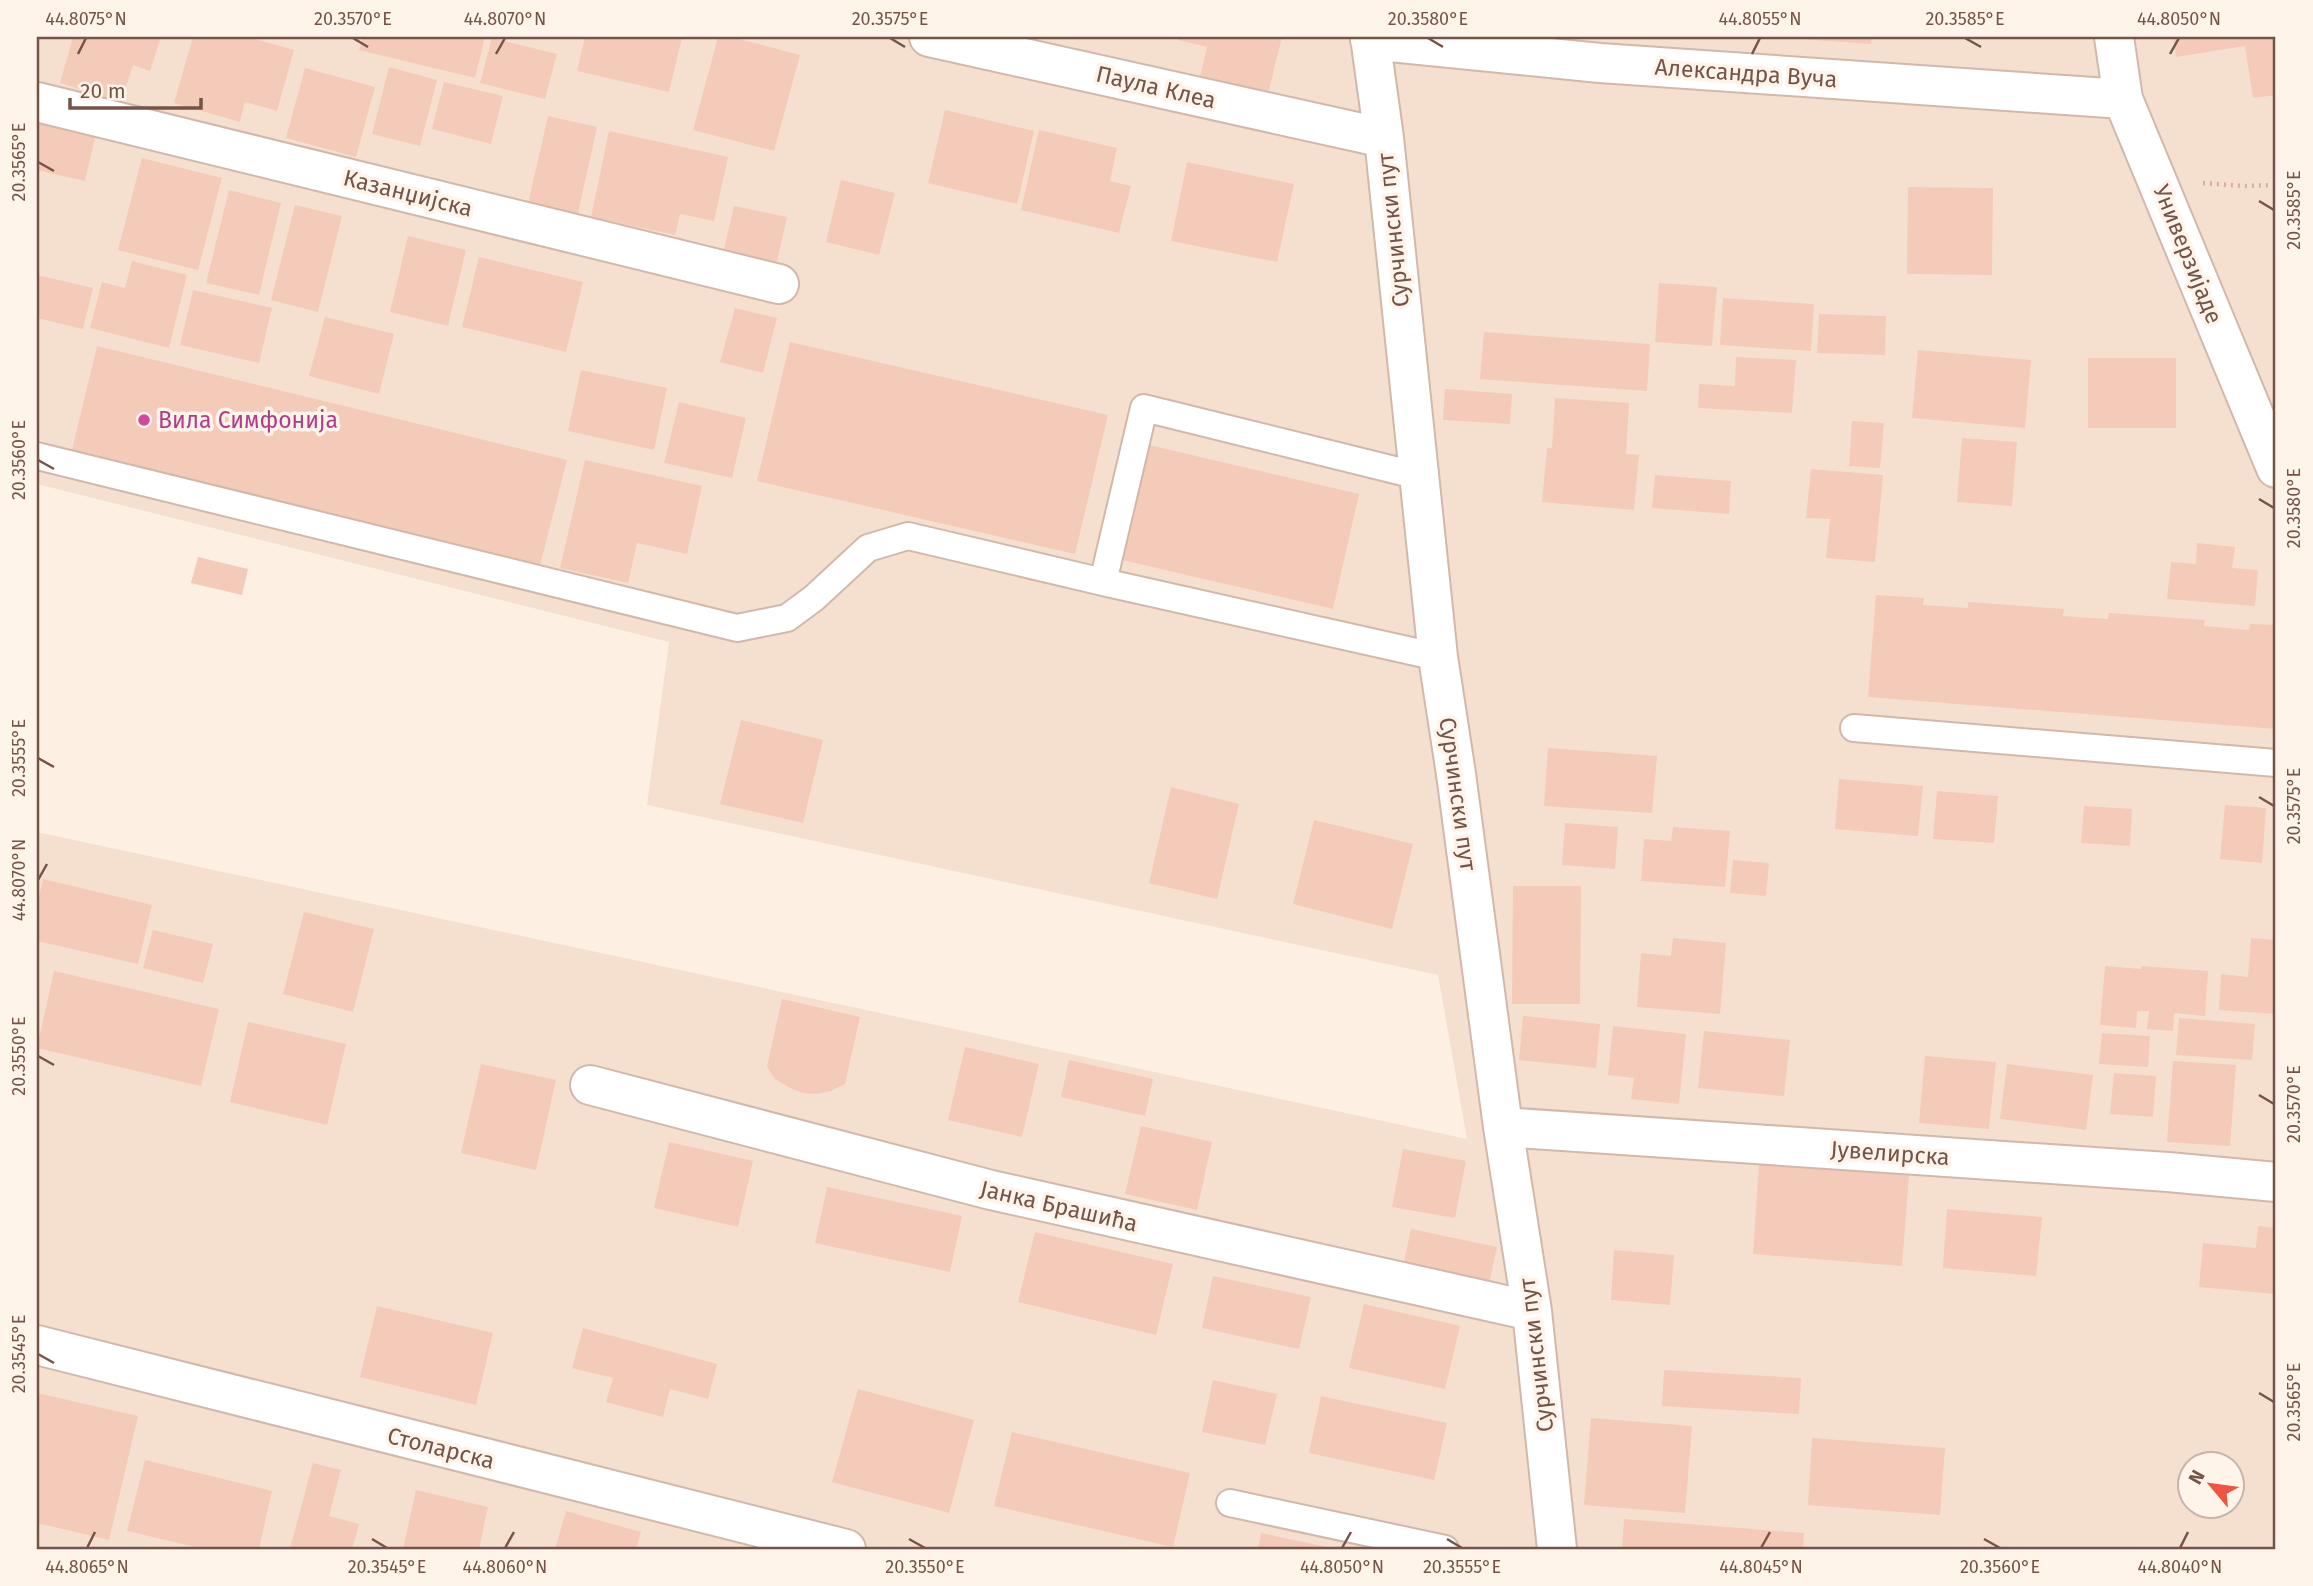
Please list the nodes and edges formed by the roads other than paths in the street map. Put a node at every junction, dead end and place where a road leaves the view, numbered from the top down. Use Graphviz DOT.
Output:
graph roads {
  1 [pos="929,37"];
  2 [pos="2114,37"];
  3 [pos="1370,38"];
  4 [pos="2123,99"];
  5 [pos="37,102"];
  6 [pos="1384,138"];
  7 [pos="779,284"];
  8 [pos="37,456"];
  9 [pos="2276,468"];
  10 [pos="1419,475"];
  11 [pos="1103,582"];
  12 [pos="1437,657"];
  13 [pos="1854,728"];
  14 [pos="2276,763"];
  15 [pos="590,1085"];
  16 [pos="1503,1127"];
  17 [pos="2276,1182"];
  18 [pos="1532,1311"];
  19 [pos="37,1345"];
  20 [pos="1230,1503"];
  21 [pos="846,1549"];
  22 [pos="1445,1549"];
  23 [pos="1556,1549"];
  1 -- 6 [label="street, Паула Клеа"];
  2 -- 4 [label="street, Универзијаде"];
  3 -- 4 [label="street, Александра Вуча"];
  3 -- 6 [label="street, Сурчински пут"];
  4 -- 9 [label="street, Универзијаде"];
  5 -- 7 [label="street, Казанџијска"];
  6 -- 10 [label="street, Сурчински пут"];
  8 -- 11 [label="lane"];
  10 -- 11 [label="lane"];
  10 -- 12 [label="street, Сурчински пут"];
  11 -- 12 [label="lane"];
  12 -- 16 [label="street, Сурчински пут"];
  13 -- 14 [label="lane"];
  15 -- 18 [label="street, Јанка Брашића"];
  16 -- 17 [label="street, Јувелирска"];
  16 -- 18 [label="street, Сурчински пут"];
  18 -- 23 [label="street, Сурчински пут"];
  19 -- 21 [label="street, Столарска"];
  20 -- 22 [label="lane"];
}
